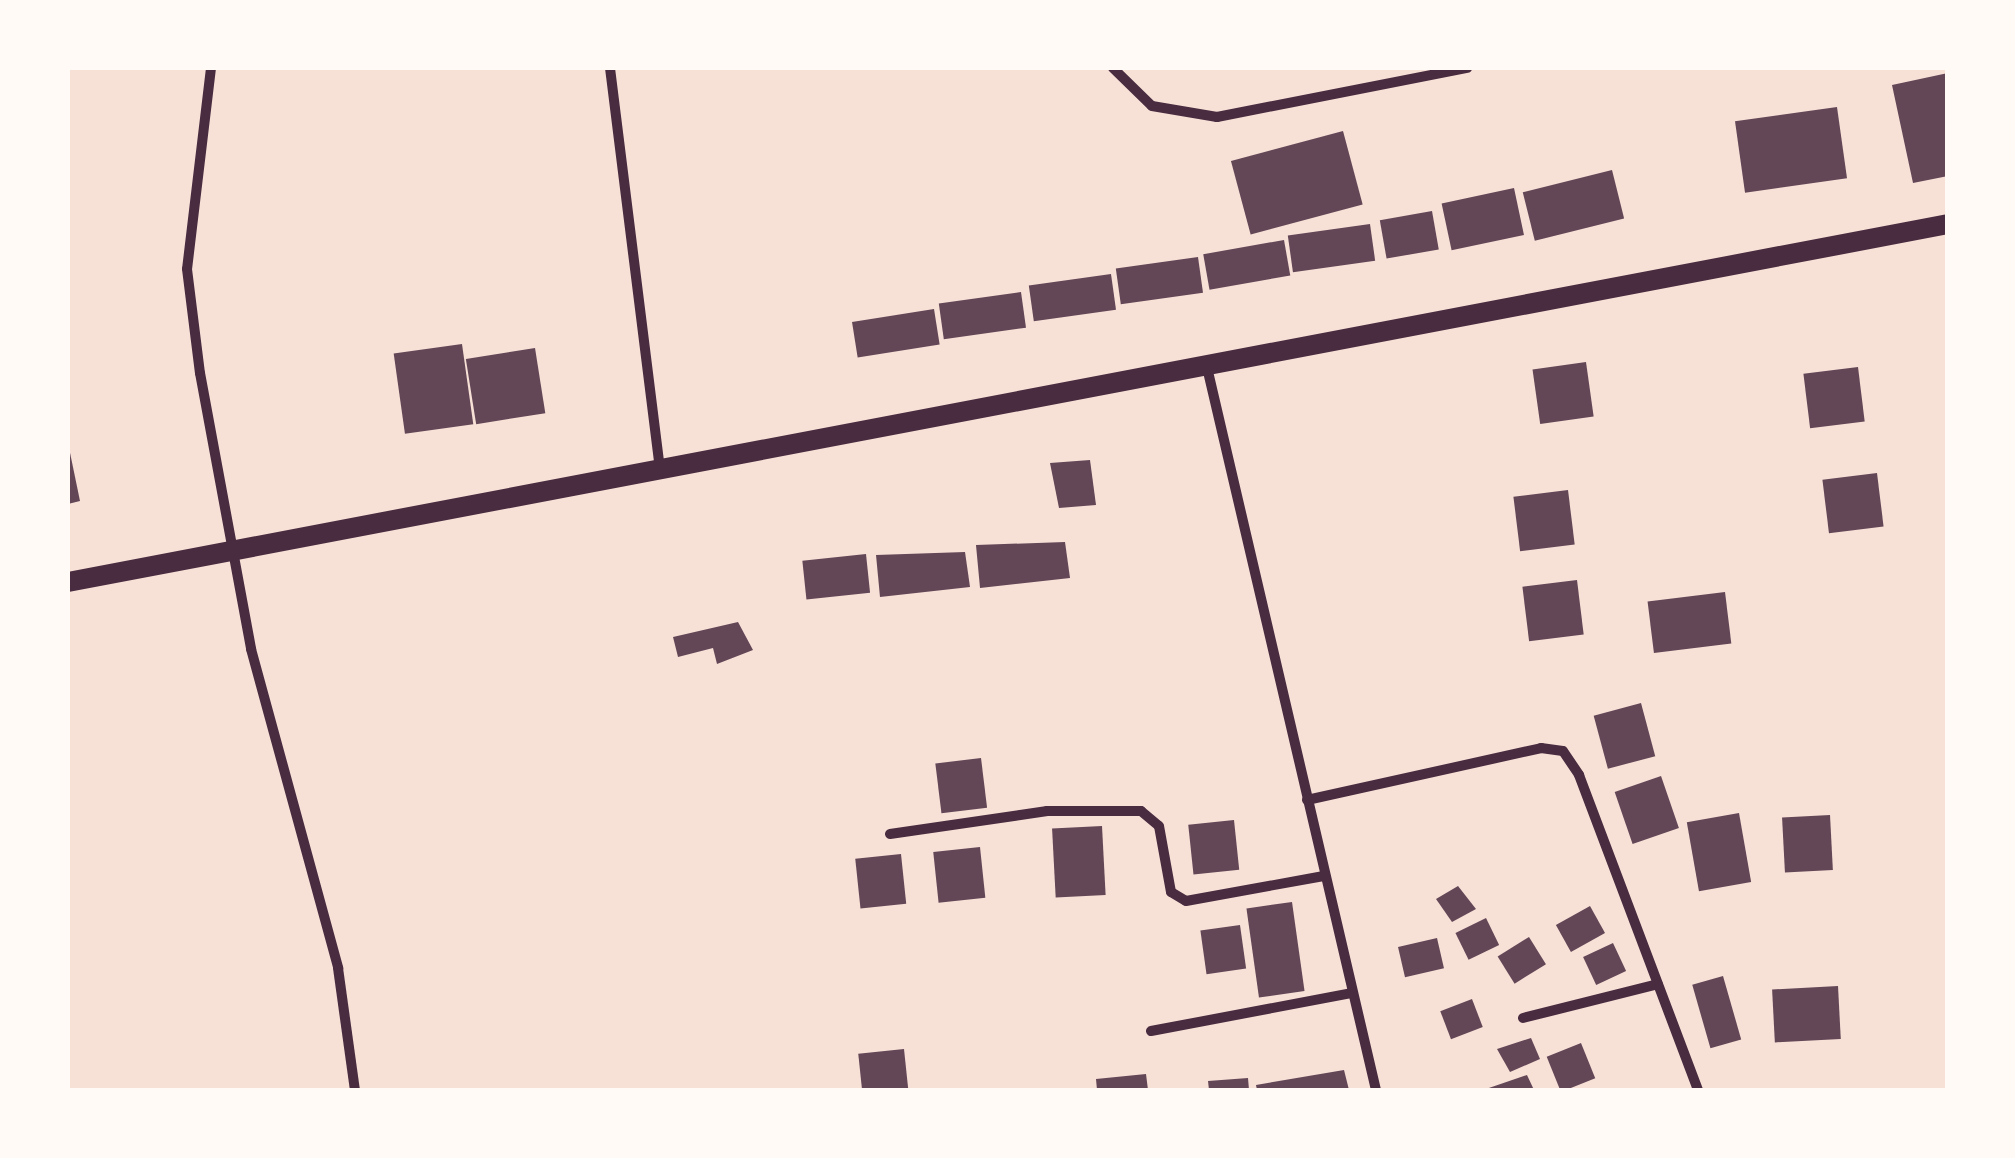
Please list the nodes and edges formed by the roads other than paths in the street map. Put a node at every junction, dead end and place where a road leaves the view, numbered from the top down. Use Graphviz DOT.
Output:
graph roads {
  1 [pos="211,68"];
  2 [pos="610,68"];
  3 [pos="1114,68"];
  4 [pos="1468,68"];
  5 [pos="1948,224"];
  6 [pos="1206,362"];
  7 [pos="660,470"];
  8 [pos="231,548"];
  9 [pos="68,582"];
  10 [pos="1306,800"];
  11 [pos="890,834"];
  12 [pos="1324,876"];
  13 [pos="1658,984"];
  14 [pos="1352,993"];
  15 [pos="1524,1018"];
  16 [pos="1151,1031"];
  17 [pos="356,1090"];
  18 [pos="1376,1090"];
  19 [pos="1698,1090"];
  1 -- 8 [label="street"];
  2 -- 7 [label="street"];
  3 -- 4 [label="street"];
  5 -- 6 [label="highway"];
  6 -- 7 [label="highway"];
  6 -- 10 [label="street"];
  7 -- 8 [label="highway"];
  8 -- 9 [label="highway"];
  8 -- 17 [label="street"];
  10 -- 12 [label="street"];
  10 -- 13 [label="street"];
  11 -- 12 [label="street"];
  12 -- 14 [label="street"];
  13 -- 15 [label="street"];
  13 -- 19 [label="street"];
  14 -- 16 [label="street"];
  14 -- 18 [label="street"];
}
